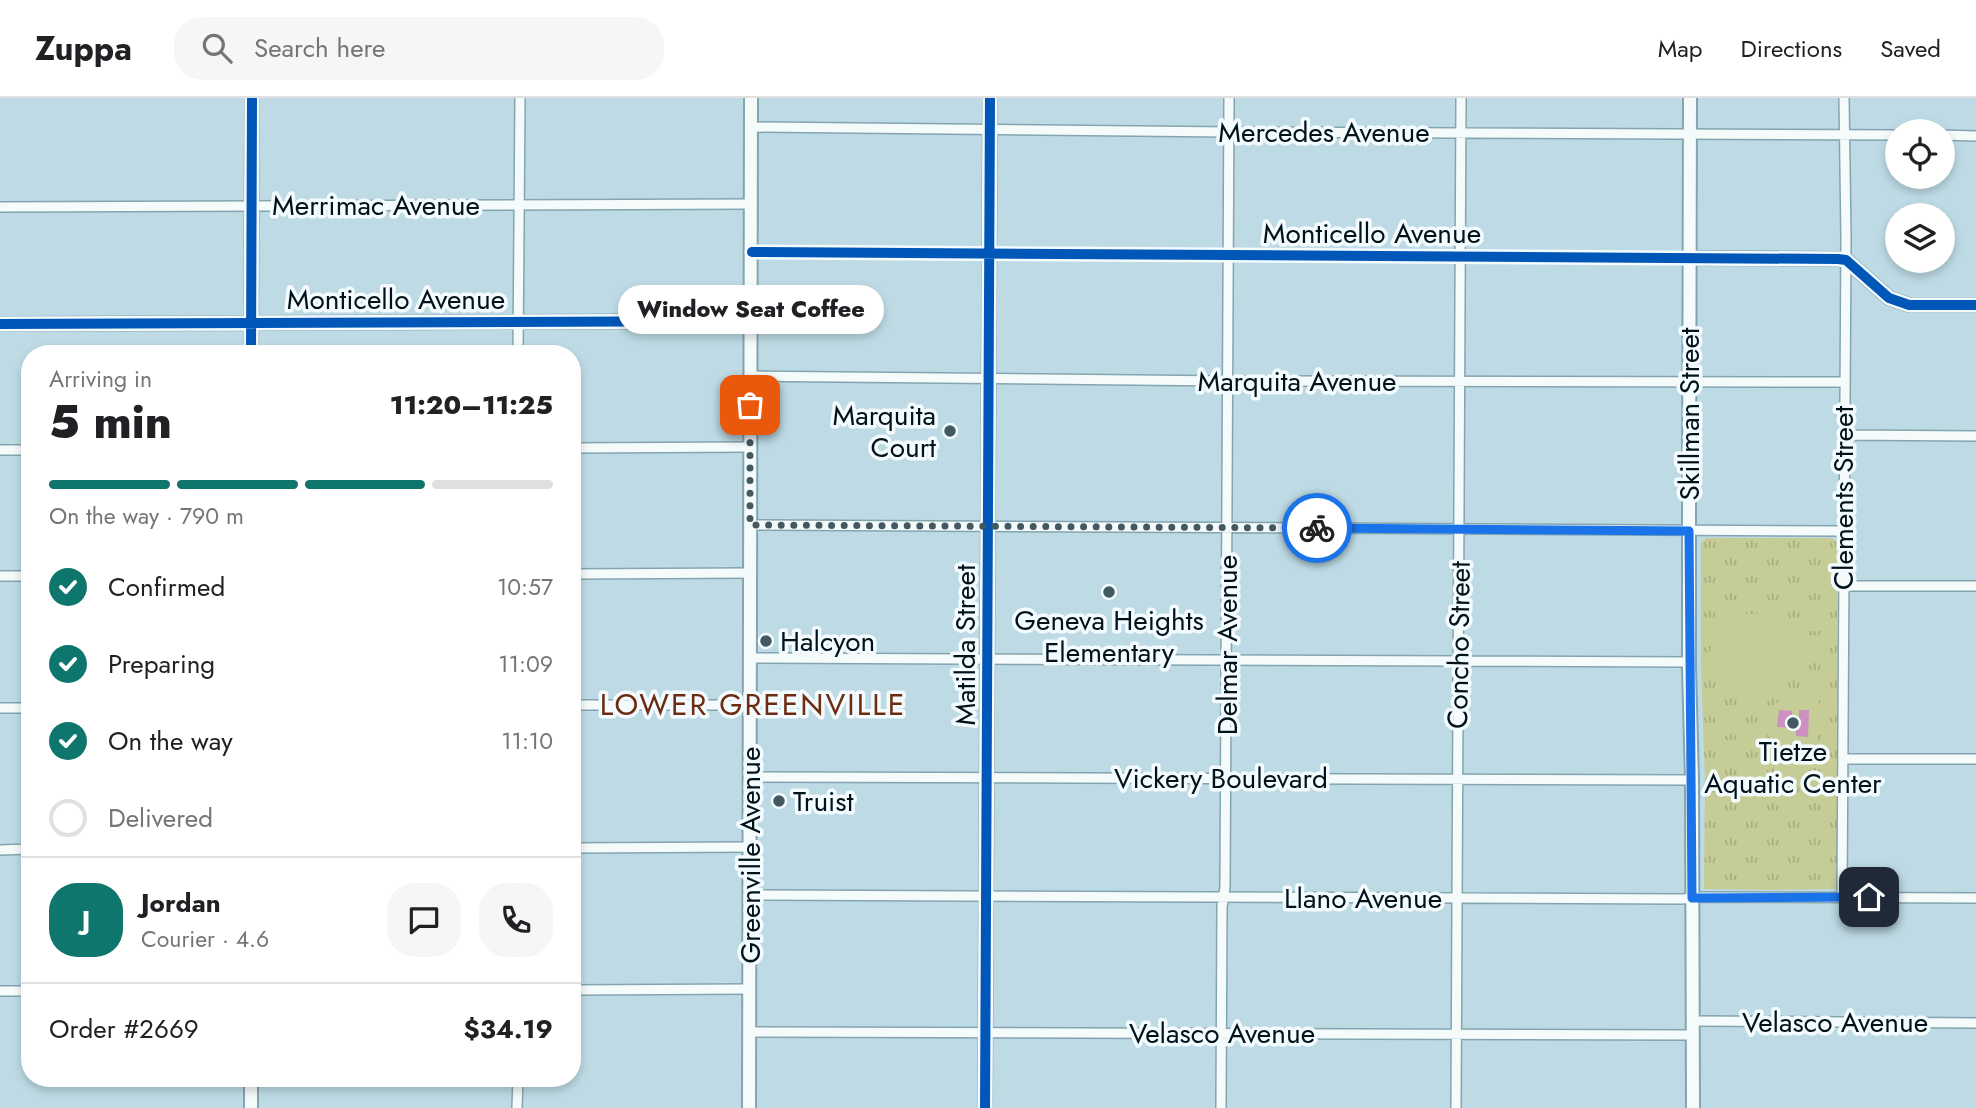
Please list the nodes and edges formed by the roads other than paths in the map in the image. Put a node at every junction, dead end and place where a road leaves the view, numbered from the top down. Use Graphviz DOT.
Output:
graph roads {
  1 [pos="252,98"];
  2 [pos="520,98"];
  3 [pos="751,98"];
  4 [pos="990,98"];
  5 [pos="1229,98"];
  6 [pos="1461,98"];
  7 [pos="1690,98"];
  8 [pos="1844,98"];
  9 [pos="751,127"];
  10 [pos="990,129"];
  11 [pos="1229,132"];
  12 [pos="1461,133"];
  13 [pos="1690,133"];
  14 [pos="1844,134"];
  15 [pos="1885,135"];
  16 [pos="1955,135"];
  17 [pos="1976,136"];
  18 [pos="751,204"];
  19 [pos="252,205"];
  20 [pos="519,205"];
  21 [pos="0,207"];
  22 [pos="752,252"];
  23 [pos="989,253"];
  24 [pos="1229,255"];
  25 [pos="1461,256"];
  26 [pos="1689,258"];
  27 [pos="1846,260"];
  28 [pos="1976,305"];
  29 [pos="518,321"];
  30 [pos="751,321"];
  31 [pos="251,323"];
  32 [pos="0,324"];
  33 [pos="251,345"];
  34 [pos="518,345"];
  35 [pos="750,376"];
  36 [pos="989,379"];
  37 [pos="1228,381"];
  38 [pos="1461,382"];
  39 [pos="1689,382"];
  40 [pos="1844,382"];
  41 [pos="1844,435"];
  42 [pos="1976,436"];
  43 [pos="750,447"];
  44 [pos="581,448"];
  45 [pos="0,450"];
  46 [pos="21,450"];
  47 [pos="750,525"];
  48 [pos="988,526"];
  49 [pos="1227,528"];
  50 [pos="1460,529"];
  51 [pos="1689,531"];
  52 [pos="1844,531"];
  53 [pos="750,573"];
  54 [pos="581,574"];
  55 [pos="0,576"];
  56 [pos="21,576"];
  57 [pos="1843,586"];
  58 [pos="1976,586"];
  59 [pos="750,658"];
  60 [pos="988,659"];
  61 [pos="1227,659"];
  62 [pos="1458,660"];
  63 [pos="1689,662"];
  64 [pos="581,705"];
  65 [pos="750,705"];
  66 [pos="0,708"];
  67 [pos="21,708"];
  68 [pos="1843,759"];
  69 [pos="1976,759"];
  70 [pos="750,777"];
  71 [pos="988,777"];
  72 [pos="1226,778"];
  73 [pos="1457,778"];
  74 [pos="1692,780"];
  75 [pos="750,847"];
  76 [pos="581,848"];
  77 [pos="21,849"];
  78 [pos="0,850"];
  79 [pos="751,895"];
  80 [pos="986,897"];
  81 [pos="1842,897"];
  82 [pos="1223,898"];
  83 [pos="1457,898"];
  84 [pos="1692,898"];
  85 [pos="1976,898"];
  86 [pos="750,989"];
  87 [pos="581,990"];
  88 [pos="0,991"];
  89 [pos="21,991"];
  90 [pos="1693,1021"];
  91 [pos="1976,1023"];
  92 [pos="750,1032"];
  93 [pos="985,1032"];
  94 [pos="1221,1032"];
  95 [pos="1456,1034"];
  96 [pos="1693,1035"];
  97 [pos="251,1087"];
  98 [pos="517,1087"];
  99 [pos="251,1108"];
  100 [pos="517,1108"];
  101 [pos="749,1108"];
  102 [pos="985,1108"];
  103 [pos="1221,1108"];
  104 [pos="1456,1108"];
  105 [pos="1693,1108"];
  1 -- 19 [label="street"];
  2 -- 20 [label="street"];
  3 -- 9 [label="street, Greenville Avenue"];
  4 -- 10 [label="street, Matilda Street"];
  5 -- 11 [label="street, Delmar Avenue"];
  6 -- 12 [label="street, Concho Street"];
  7 -- 13 [label="street, Skillman Street"];
  8 -- 14 [label="street, Clements Street"];
  9 -- 10 [label="street, Mercedes Avenue"];
  9 -- 18 [label="street, Greenville Avenue"];
  10 -- 11 [label="street, Mercedes Avenue"];
  10 -- 23 [label="street, Matilda Street"];
  11 -- 12 [label="street, Mercedes Avenue"];
  11 -- 24 [label="street, Delmar Avenue"];
  12 -- 13 [label="street, Mercedes Avenue"];
  12 -- 25 [label="street, Concho Street"];
  13 -- 14 [label="street, Mercedes Avenue"];
  13 -- 26 [label="street, Skillman Street"];
  14 -- 15 [label="street, Mercedes Avenue"];
  14 -- 27 [label="street, Clements Street"];
  16 -- 17 [label="street"];
  18 -- 20 [label="street, Merrimac Avenue"];
  18 -- 22 [label="street, Greenville Avenue"];
  19 -- 20 [label="street, Merrimac Avenue"];
  19 -- 21 [label="street, Merrimac Avenue"];
  19 -- 31 [label="street"];
  20 -- 29 [label="street"];
  22 -- 23 [label="street, Monticello Avenue"];
  22 -- 30 [label="street, Greenville Avenue"];
  23 -- 24 [label="street, Monticello Avenue"];
  23 -- 36 [label="street, Matilda Street"];
  24 -- 25 [label="street, Monticello Avenue"];
  24 -- 37 [label="street, Delmar Avenue"];
  25 -- 26 [label="street, Monticello Avenue"];
  25 -- 38 [label="street, Concho Street"];
  26 -- 27 [label="street, Monticello Avenue"];
  26 -- 39 [label="street, Skillman Street"];
  27 -- 28 [label="street"];
  27 -- 40 [label="street, Clements Street"];
  29 -- 30 [label="street, Monticello Avenue"];
  29 -- 31 [label="street, Monticello Avenue"];
  29 -- 34 [label="street"];
  30 -- 35 [label="street, Greenville Avenue"];
  31 -- 32 [label="street, Monticello Avenue"];
  31 -- 33 [label="street"];
  35 -- 36 [label="street, Marquita Avenue"];
  35 -- 43 [label="street, Greenville Avenue"];
  36 -- 37 [label="street, Marquita Avenue"];
  36 -- 48 [label="street, Matilda Street"];
  37 -- 38 [label="street, Marquita Avenue"];
  37 -- 49 [label="street, Delmar Avenue"];
  38 -- 39 [label="street, Marquita Avenue"];
  38 -- 50 [label="street, Concho Street"];
  39 -- 40 [label="street, Marquita Avenue"];
  39 -- 51 [label="street, Skillman Street"];
  40 -- 41 [label="street, Clements Street"];
  41 -- 42 [label="street"];
  41 -- 52 [label="street, Clements Street"];
  43 -- 44 [label="street"];
  43 -- 47 [label="street, Greenville Avenue"];
  45 -- 46 [label="street"];
  47 -- 48 [label="street"];
  47 -- 53 [label="street, Greenville Avenue"];
  48 -- 49 [label="street"];
  48 -- 60 [label="street, Matilda Street"];
  49 -- 50 [label="street"];
  49 -- 61 [label="street, Delmar Avenue"];
  50 -- 51 [label="street"];
  50 -- 62 [label="street, Concho Street"];
  51 -- 52 [label="street"];
  51 -- 63 [label="street, Skillman Street"];
  52 -- 57 [label="street, Clements Street"];
  53 -- 54 [label="street"];
  53 -- 59 [label="street, Greenville Avenue"];
  55 -- 56 [label="street"];
  57 -- 58 [label="street"];
  57 -- 68 [label="street, Clements Street"];
  59 -- 60 [label="street"];
  59 -- 65 [label="street, Greenville Avenue"];
  60 -- 61 [label="street"];
  60 -- 71 [label="street, Matilda Street"];
  61 -- 62 [label="street"];
  61 -- 72 [label="street, Delmar Avenue"];
  62 -- 63 [label="street"];
  62 -- 73 [label="street, Concho Street"];
  63 -- 74 [label="street, Skillman Street"];
  64 -- 65 [label="street"];
  65 -- 70 [label="street, Greenville Avenue"];
  66 -- 67 [label="street"];
  68 -- 69 [label="street"];
  68 -- 81 [label="street, Clements Street"];
  70 -- 71 [label="street, Vickery Boulevard"];
  70 -- 75 [label="street, Greenville Avenue"];
  71 -- 72 [label="street, Vickery Boulevard"];
  71 -- 80 [label="street, Matilda Street"];
  72 -- 73 [label="street, Vickery Boulevard"];
  72 -- 82 [label="street, Delmar Avenue"];
  73 -- 74 [label="street, Vickery Boulevard"];
  73 -- 83 [label="street, Concho Street"];
  74 -- 84 [label="street, Skillman Street"];
  75 -- 76 [label="street"];
  75 -- 79 [label="street, Greenville Avenue"];
  77 -- 78 [label="street"];
  79 -- 80 [label="street, Llano Avenue"];
  79 -- 86 [label="street, Greenville Avenue"];
  80 -- 82 [label="street, Llano Avenue"];
  80 -- 93 [label="street, Matilda Street"];
  81 -- 84 [label="street, Llano Avenue"];
  81 -- 85 [label="street, Llano Avenue"];
  82 -- 83 [label="street, Llano Avenue"];
  82 -- 94 [label="street, Delmar Avenue"];
  83 -- 84 [label="street, Llano Avenue"];
  83 -- 95 [label="street, Concho Street"];
  84 -- 90 [label="street, Skillman Street"];
  86 -- 87 [label="street"];
  86 -- 92 [label="street, Greenville Avenue"];
  88 -- 89 [label="street"];
  90 -- 91 [label="street, Velasco Avenue"];
  90 -- 96 [label="street, Skillman Street"];
  92 -- 93 [label="street, Velasco Avenue"];
  92 -- 101 [label="street, Greenville Avenue"];
  93 -- 94 [label="street, Velasco Avenue"];
  93 -- 102 [label="street, Matilda Street"];
  94 -- 95 [label="street, Velasco Avenue"];
  94 -- 103 [label="street, Delmar Avenue"];
  95 -- 96 [label="street, Velasco Avenue"];
  95 -- 104 [label="street, Concho Street"];
  96 -- 105 [label="street, Skillman Street"];
  97 -- 99 [label="street"];
  98 -- 100 [label="street"];
}
